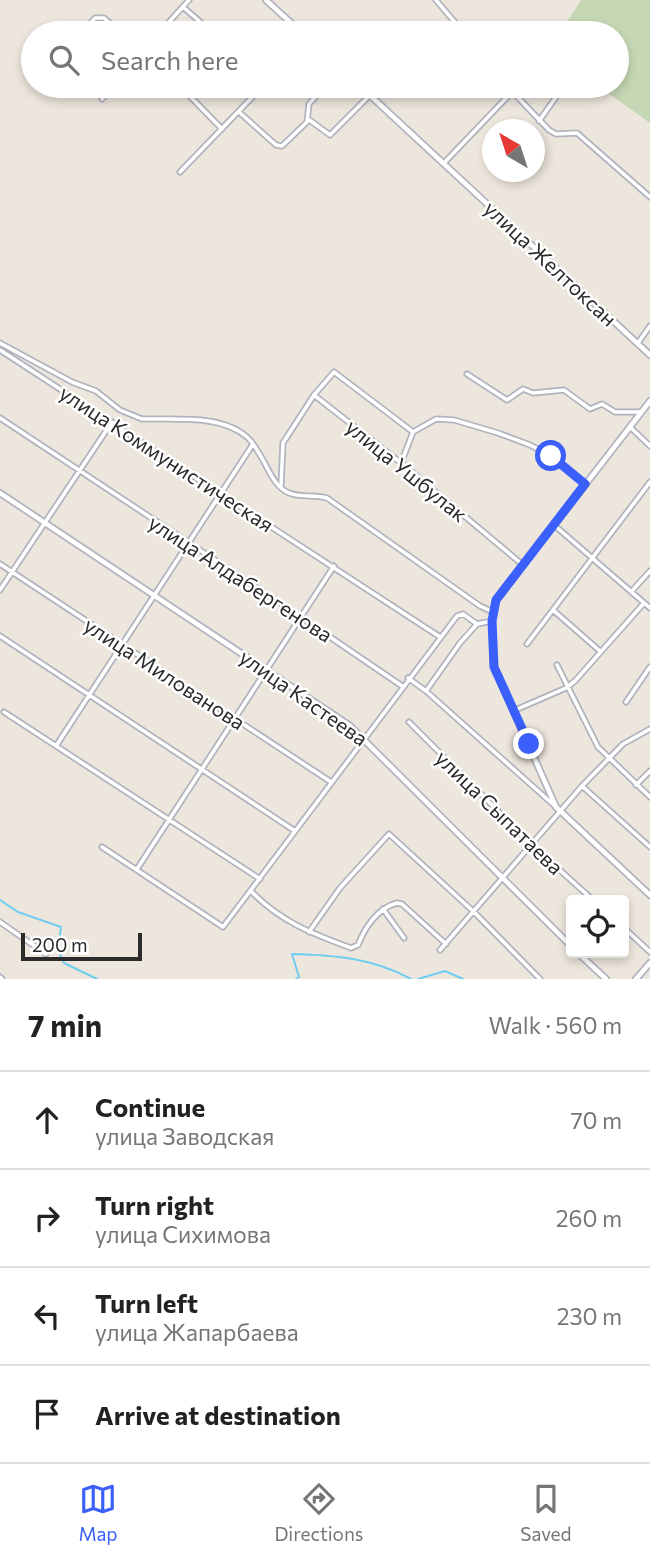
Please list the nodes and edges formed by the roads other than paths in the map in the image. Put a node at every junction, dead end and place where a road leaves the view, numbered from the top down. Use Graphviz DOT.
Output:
graph roads {
  1 [pos="190,0"];
  2 [pos="266,0"];
  3 [pos="436,0"];
  4 [pos="183,7"];
  5 [pos="92,21"];
  6 [pos="107,21"];
  7 [pos="170,21"];
  8 [pos="200,21"];
  9 [pos="289,21"];
  10 [pos="454,21"];
  11 [pos="192,98"];
  12 [pos="252,98"];
  13 [pos="314,98"];
  14 [pos="367,98"];
  15 [pos="373,98"];
  16 [pos="506,98"];
  17 [pos="518,98"];
  18 [pos="555,98"];
  19 [pos="239,112"];
  20 [pos="309,118"];
  21 [pos="537,119"];
  22 [pos="540,119"];
  23 [pos="545,126"];
  24 [pos="222,129"];
  25 [pos="444,163"];
  26 [pos="180,173"];
  27 [pos="650,197"];
  28 [pos="650,326"];
  29 [pos="638,343"];
  30 [pos="0,344"];
  31 [pos="0,351"];
  32 [pos="650,355"];
  33 [pos="467,374"];
  34 [pos="314,395"];
  35 [pos="650,401"];
  36 [pos="640,412"];
  37 [pos="0,418"];
  38 [pos="112,422"];
  39 [pos="629,427"];
  40 [pos="414,432"];
  41 [pos="253,444"];
  42 [pos="650,446"];
  43 [pos="401,463"];
  44 [pos="79,472"];
  45 [pos="650,482"];
  46 [pos="585,484"];
  47 [pos="281,488"];
  48 [pos="0,493"];
  49 [pos="222,493"];
  50 [pos="45,523"];
  51 [pos="554,525"];
  52 [pos="189,543"];
  53 [pos="593,559"];
  54 [pos="0,564"];
  55 [pos="523,565"];
  56 [pos="334,566"];
  57 [pos="650,571"];
  58 [pos="12,572"];
  59 [pos="0,590"];
  60 [pos="631,592"];
  61 [pos="155,595"];
  62 [pos="644,603"];
  63 [pos="650,608"];
  64 [pos="554,610"];
  65 [pos="493,611"];
  66 [pos="301,617"];
  67 [pos="492,621"];
  68 [pos="477,624"];
  69 [pos="0,636"];
  70 [pos="440,637"];
  71 [pos="527,644"];
  72 [pos="122,645"];
  73 [pos="601,652"];
  74 [pos="557,665"];
  75 [pos="650,667"];
  76 [pos="267,670"];
  77 [pos="408,678"];
  78 [pos="402,686"];
  79 [pos="567,687"];
  80 [pos="426,691"];
  81 [pos="89,696"];
  82 [pos="626,702"];
  83 [pos="513,711"];
  84 [pos="4,712"];
  85 [pos="235,719"];
  86 [pos="409,722"];
  87 [pos="650,729"];
  88 [pos="365,738"];
  89 [pos="56,746"];
  90 [pos="608,759"];
  91 [pos="202,770"];
  92 [pos="650,771"];
  93 [pos="331,782"];
  94 [pos="636,785"];
  95 [pos="582,786"];
  96 [pos="650,797"];
  97 [pos="556,807"];
  98 [pos="560,813"];
  99 [pos="170,820"];
  100 [pos="295,831"];
  101 [pos="532,845"];
  102 [pos="102,847"];
  103 [pos="650,847"];
  104 [pos="136,870"];
  105 [pos="501,878"];
  106 [pos="260,879"];
  107 [pos="251,891"];
  108 [pos="587,895"];
  109 [pos="650,895"];
  110 [pos="383,909"];
  111 [pos="474,912"];
  112 [pos="0,922"];
  113 [pos="309,932"];
  114 [pos="629,933"];
  115 [pos="404,938"];
  116 [pos="566,941"];
  117 [pos="446,944"];
  118 [pos="440,950"];
  119 [pos="650,952"];
  120 [pos="46,954"];
  121 [pos="583,958"];
  122 [pos="650,963"];
  123 [pos="540,979"];
  124 [pos="606,979"];
  125 [pos="636,979"];
  1 -- 4 [label="street"];
  2 -- 9 [label="street"];
  3 -- 10 [label="street"];
  4 -- 7 [label="street"];
  4 -- 8 [label="street"];
  5 -- 6 [label="street"];
  11 -- 24 [label="street"];
  12 -- 19 [label="street"];
  13 -- 20 [label="street"];
  14 -- 20 [label="street"];
  15 -- 25 [label="street, улица Желтоксан"];
  16 -- 25 [label="street"];
  17 -- 21 [label="street"];
  18 -- 22 [label="street"];
  19 -- 20 [label="street"];
  19 -- 24 [label="street"];
  23 -- 27 [label="street"];
  24 -- 26 [label="street"];
  25 -- 29 [label="street, улица Желтоксан"];
  28 -- 29 [label="street"];
  29 -- 32 [label="street, улица Желтоксан"];
  30 -- 41 [label="street"];
  31 -- 38 [label="street, улица Коммунистическая"];
  33 -- 36 [label="street"];
  34 -- 40 [label="street"];
  34 -- 43 [label="street, улица Ушбулак"];
  34 -- 47 [label="street"];
  35 -- 36 [label="street"];
  36 -- 39 [label="street"];
  37 -- 44 [label="street, улица Алдабергенова"];
  38 -- 44 [label="street"];
  38 -- 49 [label="street, улица Коммунистическая"];
  39 -- 42 [label="street"];
  39 -- 46 [label="street"];
  40 -- 43 [label="street"];
  40 -- 46 [label="street"];
  41 -- 47 [label="street"];
  41 -- 49 [label="street"];
  43 -- 55 [label="street, улица Ушбулак"];
  44 -- 50 [label="street"];
  44 -- 52 [label="street, улица Алдабергенова"];
  45 -- 53 [label="street"];
  46 -- 51 [label="street"];
  47 -- 65 [label="street"];
  48 -- 50 [label="street, улица Кастеева"];
  49 -- 52 [label="street"];
  49 -- 56 [label="street, улица Коммунистическая"];
  50 -- 58 [label="street"];
  50 -- 61 [label="street, улица Кастеева"];
  51 -- 53 [label="street"];
  51 -- 55 [label="street"];
  52 -- 61 [label="street"];
  52 -- 66 [label="street, улица Алдабергенова"];
  53 -- 60 [label="street"];
  53 -- 64 [label="street"];
  54 -- 58 [label="street, улица Милованова"];
  55 -- 65 [label="street"];
  56 -- 66 [label="street"];
  56 -- 70 [label="street, улица Коммунистическая"];
  57 -- 60 [label="street"];
  58 -- 59 [label="street"];
  58 -- 72 [label="street, улица Милованова"];
  60 -- 62 [label="street"];
  61 -- 72 [label="street"];
  61 -- 76 [label="street, улица Кастеева"];
  62 -- 63 [label="street"];
  62 -- 73 [label="street"];
  64 -- 71 [label="street"];
  64 -- 73 [label="street"];
  65 -- 67 [label="street"];
  66 -- 76 [label="street"];
  66 -- 78 [label="street, улица Алдабергенова"];
  67 -- 68 [label="street"];
  67 -- 83 [label="street"];
  68 -- 70 [label="street"];
  68 -- 80 [label="street"];
  69 -- 81 [label="street"];
  70 -- 77 [label="street"];
  72 -- 81 [label="street"];
  72 -- 85 [label="street, улица Милованова"];
  73 -- 79 [label="street"];
  74 -- 79 [label="street"];
  75 -- 82 [label="street"];
  76 -- 85 [label="street"];
  76 -- 88 [label="street, улица Кастеева"];
  77 -- 78 [label="street"];
  77 -- 80 [label="street"];
  78 -- 88 [label="street"];
  79 -- 83 [label="street"];
  79 -- 90 [label="street"];
  80 -- 97 [label="street"];
  81 -- 89 [label="street"];
  81 -- 91 [label="street"];
  83 -- 97 [label="street"];
  84 -- 89 [label="street"];
  85 -- 91 [label="street"];
  85 -- 93 [label="street, улица Милованова"];
  86 -- 101 [label="street, улица Сыпатаева"];
  87 -- 90 [label="street"];
  88 -- 93 [label="street"];
  88 -- 105 [label="street, улица Кастеева"];
  89 -- 99 [label="street"];
  90 -- 94 [label="street"];
  90 -- 95 [label="street"];
  91 -- 99 [label="street"];
  91 -- 100 [label="street"];
  92 -- 94 [label="street"];
  93 -- 100 [label="street"];
  94 -- 96 [label="street"];
  95 -- 98 [label="street"];
  95 -- 103 [label="street"];
  97 -- 98 [label="street"];
  98 -- 101 [label="street"];
  98 -- 109 [label="street"];
  99 -- 104 [label="street"];
  99 -- 106 [label="street"];
  100 -- 106 [label="street"];
  101 -- 105 [label="street"];
  101 -- 108 [label="street, улица Сыпатаева"];
  102 -- 104 [label="street"];
  104 -- 107 [label="street"];
  105 -- 111 [label="street"];
  105 -- 116 [label="street, улица Кастеева"];
  106 -- 107 [label="street"];
  107 -- 113 [label="street"];
  110 -- 113 [label="street"];
  110 -- 115 [label="street"];
  110 -- 117 [label="street"];
  111 -- 113 [label="street"];
  111 -- 117 [label="street"];
  111 -- 123 [label="street"];
  112 -- 120 [label="street"];
  114 -- 119 [label="street"];
  117 -- 118 [label="street"];
  121 -- 124 [label="street"];
  122 -- 125 [label="street"];
}
